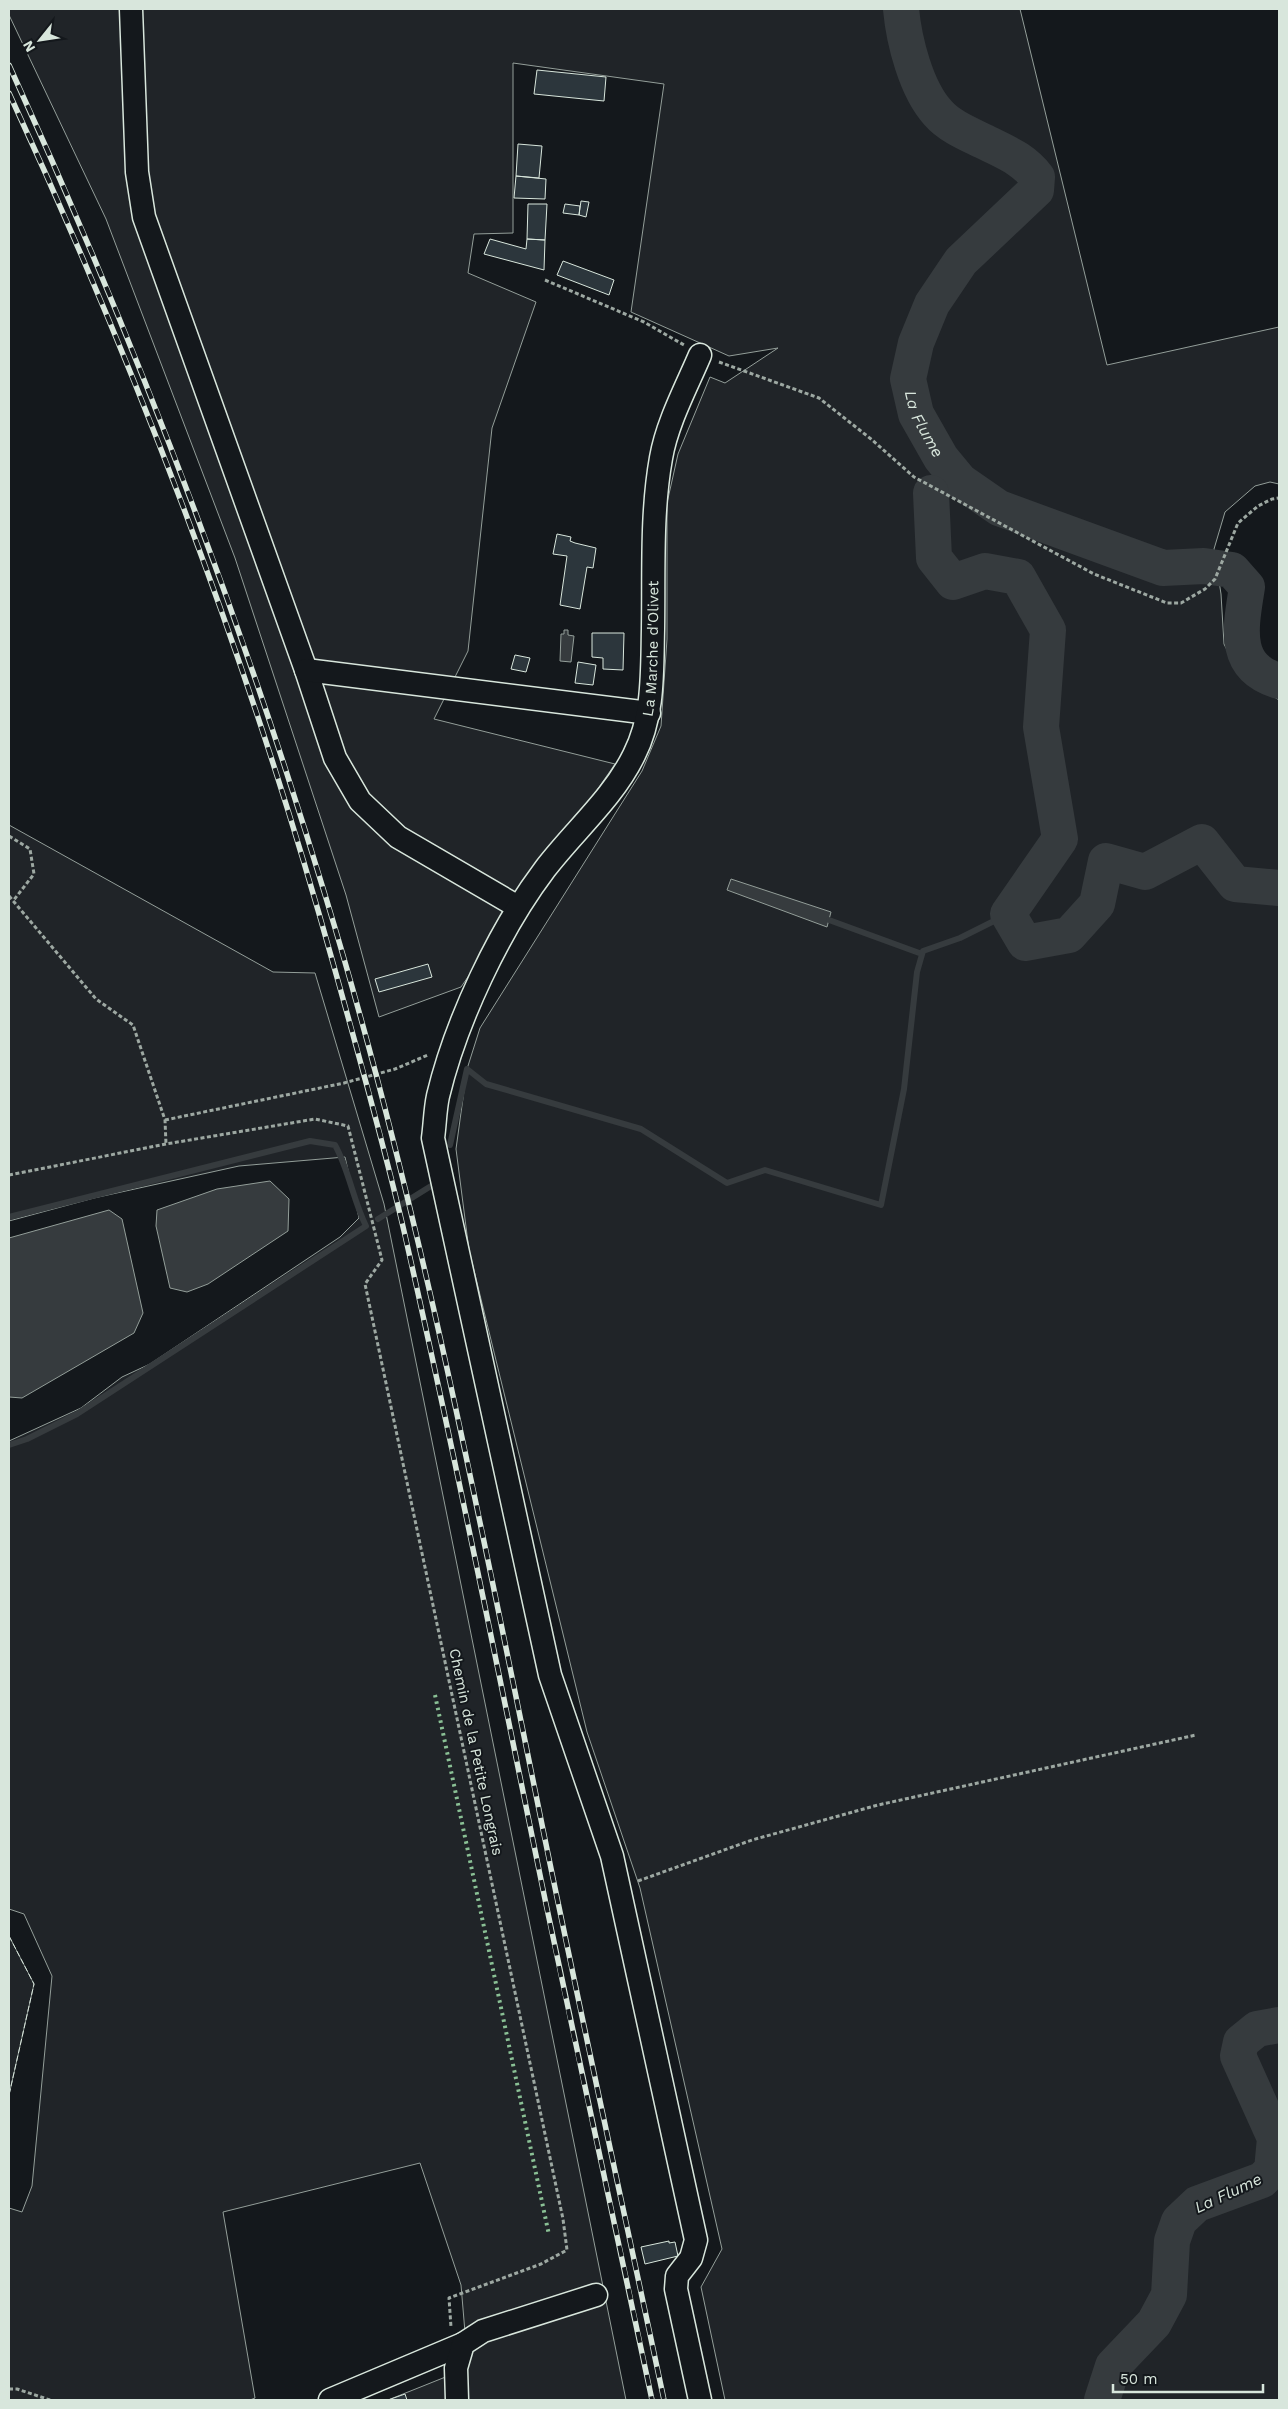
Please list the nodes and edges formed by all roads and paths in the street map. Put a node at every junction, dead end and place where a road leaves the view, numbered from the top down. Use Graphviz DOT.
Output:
graph roads {
  1 [pos="131,9"];
  2 [pos="546,280"];
  3 [pos="700,355"];
  4 [pos="1279,498"];
  5 [pos="306,670"];
  6 [pos="649,713"];
  7 [pos="9,836"];
  8 [pos="9,896"];
  9 [pos="13,901"];
  10 [pos="518,907"];
  11 [pos="453,1049"];
  12 [pos="165,1120"];
  13 [pos="166,1144"];
  14 [pos="9,1175"];
  15 [pos="1196,1735"];
  16 [pos="619,1888"];
  17 [pos="596,2295"];
  18 [pos="458,2345"];
  19 [pos="9,2389"];
  20 [pos="50,2400"];
  21 [pos="330,2400"];
  22 [pos="457,2400"];
  23 [pos="700,2400"];
  1 -- 5 [label="street"];
  2 -- 3 [label="path"];
  3 -- 4 [label="path"];
  3 -- 6 [label="street, La Marche d'Olivet"];
  5 -- 6 [label="street"];
  5 -- 10 [label="street"];
  6 -- 10 [label="street, La Marche d'Olivet"];
  7 -- 9 [label="path"];
  8 -- 9 [label="path"];
  9 -- 12 [label="path"];
  10 -- 11 [label="street, La Marche d'Olivet"];
  11 -- 12 [label="path"];
  11 -- 16 [label="street, La Marche d'Olivet"];
  12 -- 13 [label="path"];
  13 -- 14 [label="path"];
  13 -- 18 [label="path, Chemin de la Petite Longrais"];
  15 -- 16 [label="path"];
  16 -- 23 [label="street, La Marche d'Olivet"];
  17 -- 18 [label="street"];
  18 -- 21 [label="street"];
  18 -- 22 [label="street"];
  19 -- 20 [label="path"];
}
